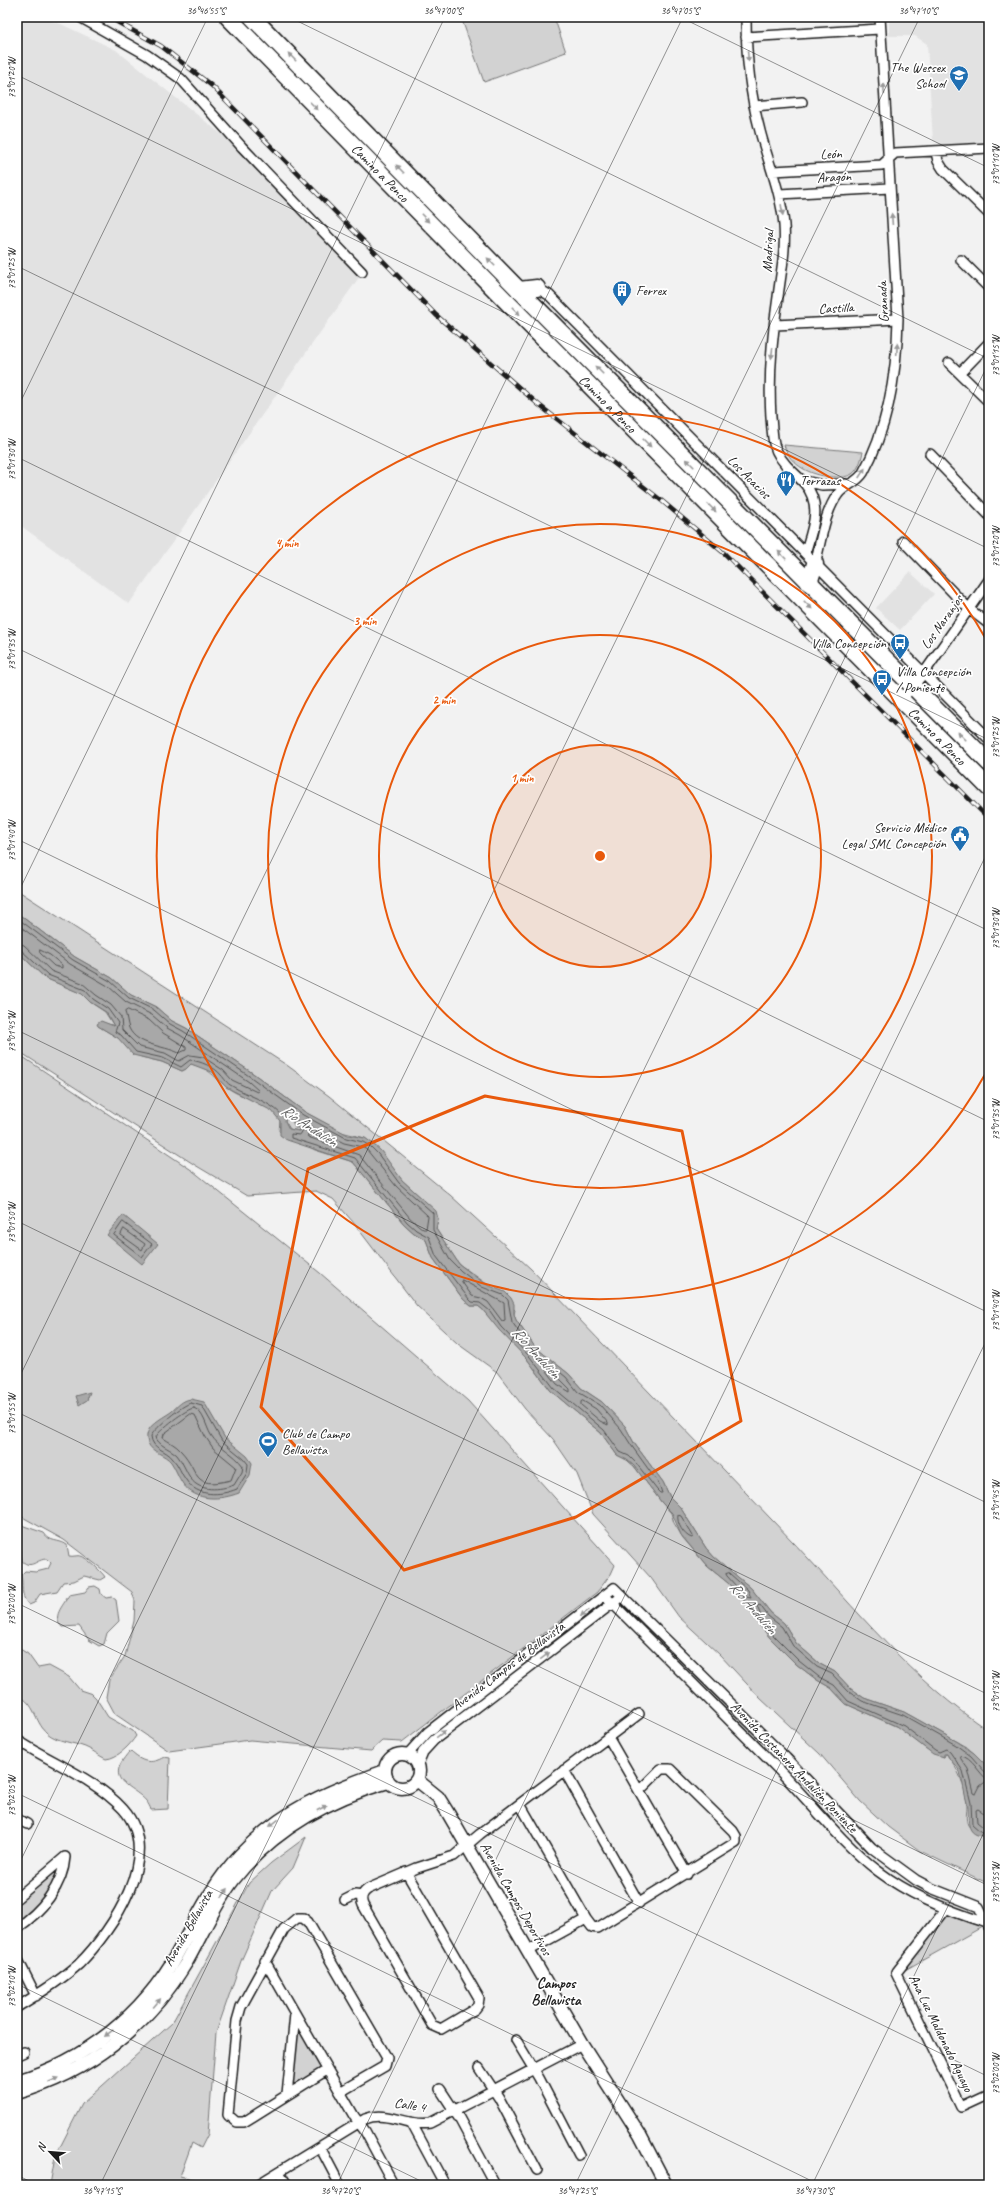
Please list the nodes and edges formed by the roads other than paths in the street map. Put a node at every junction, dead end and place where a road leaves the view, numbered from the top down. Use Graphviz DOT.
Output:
graph roads {
  1 [pos="80,17"];
  2 [pos="228,17"];
  3 [pos="252,17"];
  4 [pos="746,17"];
  5 [pos="880,17"];
  6 [pos="880,29"];
  7 [pos="746,37"];
  8 [pos="802,102"];
  9 [pos="754,106"];
  10 [pos="989,148"];
  11 [pos="936,152"];
  12 [pos="888,159"];
  13 [pos="773,170"];
  14 [pos="890,188"];
  15 [pos="779,194"];
  16 [pos="989,214"];
  17 [pos="961,260"];
  18 [pos="362,272"];
  19 [pos="537,288"];
  20 [pos="989,288"];
  21 [pos="519,290"];
  22 [pos="898,319"];
  23 [pos="775,325"];
  24 [pos="989,343"];
  25 [pos="949,362"];
  26 [pos="960,373"];
  27 [pos="989,402"];
  28 [pos="930,454"];
  29 [pos="801,480"];
  30 [pos="849,484"];
  31 [pos="989,515"];
  32 [pos="903,541"];
  33 [pos="810,558"];
  34 [pos="989,580"];
  35 [pos="809,583"];
  36 [pos="968,609"];
  37 [pos="989,624"];
  38 [pos="924,673"];
  39 [pos="913,686"];
  40 [pos="902,699"];
  41 [pos="989,739"];
  42 [pos="989,763"];
  43 [pos="989,788"];
  44 [pos="614,1588"];
  45 [pos="605,1596"];
  46 [pos="622,1596"];
  47 [pos="613,1604"];
  48 [pos="639,1714"];
  49 [pos="608,1737"];
  50 [pos="17,1740"];
  51 [pos="407,1755"];
  52 [pos="418,1764"];
  53 [pos="564,1770"];
  54 [pos="387,1777"];
  55 [pos="417,1780"];
  56 [pos="639,1791"];
  57 [pos="520,1804"];
  58 [pos="17,1819"];
  59 [pos="27,1824"];
  60 [pos="468,1845"];
  61 [pos="406,1872"];
  62 [pos="687,1874"];
  63 [pos="362,1896"];
  64 [pos="17,1898"];
  65 [pos="345,1900"];
  66 [pos="639,1904"];
  67 [pos="946,1909"];
  68 [pos="586,1919"];
  69 [pos="988,1926"];
  70 [pos="17,1928"];
  71 [pos="528,1951"];
  72 [pos="17,1958"];
  73 [pos="265,1961"];
  74 [pos="36,1996"];
  75 [pos="17,2000"];
  76 [pos="17,2007"];
  77 [pos="295,2014"];
  78 [pos="516,2040"];
  79 [pos="582,2044"];
  80 [pos="479,2068"];
  81 [pos="327,2070"];
  82 [pos="533,2070"];
  83 [pos="17,2081"];
  84 [pos="440,2089"];
  85 [pos="494,2090"];
  86 [pos="340,2092"];
  87 [pos="17,2093"];
  88 [pos="989,2094"];
  89 [pos="286,2095"];
  90 [pos="454,2111"];
  91 [pos="411,2122"];
  92 [pos="359,2123"];
  93 [pos="320,2147"];
  94 [pos="579,2155"];
  95 [pos="537,2170"];
  96 [pos="279,2172"];
  97 [pos="257,2185"];
  98 [pos="287,2185"];
  99 [pos="340,2185"];
  100 [pos="394,2185"];
  101 [pos="445,2185"];
  102 [pos="495,2185"];
  103 [pos="666,2185"];
  1 -- 18 [label="street"];
  2 -- 40 [label="highway, Camino a Penco, one-way"];
  21 -- 3 [label="highway, Camino a Penco, one-way"];
  4 -- 7 [label="street, Madrigal"];
  5 -- 6 [label="street, Granada"];
  6 -- 7 [label="street"];
  12 -- 6 [label="street, Granada, one-way"];
  7 -- 9 [label="street, Madrigal, one-way"];
  8 -- 9 [label="street"];
  9 -- 13 [label="street, Madrigal"];
  10 -- 11 [label="street, León"];
  11 -- 12 [label="street, León"];
  11 -- 16 [label="street"];
  12 -- 13 [label="street, León"];
  12 -- 14 [label="street, Granada"];
  13 -- 15 [label="street, Madrigal"];
  14 -- 15 [label="street, Aragón"];
  22 -- 14 [label="street, Granada, one-way"];
  15 -- 23 [label="street, Madrigal, one-way"];
  17 -- 20 [label="street"];
  19 -- 21 [label="highway"];
  19 -- 33 [label="street, Los Acacios"];
  35 -- 21 [label="highway, Camino a Penco, one-way"];
  22 -- 23 [label="street, Castilla"];
  30 -- 22 [label="street, Granada, one-way"];
  23 -- 29 [label="street, Madrigal, one-way"];
  24 -- 26 [label="street"];
  25 -- 26 [label="street"];
  26 -- 27 [label="street"];
  28 -- 31 [label="street"];
  29 -- 30 [label="street"];
  29 -- 33 [label="street, Madrigal"];
  30 -- 33 [label="street, Granada"];
  32 -- 36 [label="street"];
  33 -- 35 [label="highway"];
  33 -- 38 [label="street, Los Acacios"];
  34 -- 36 [label="street, Los Naranjos"];
  35 -- 39 [label="highway, Camino a Penco"];
  36 -- 37 [label="street"];
  36 -- 38 [label="street, Los Naranjos"];
  38 -- 39 [label="street, Los Naranjos"];
  38 -- 41 [label="street, Los Acacios"];
  39 -- 40 [label="street, Los Naranjos"];
  42 -- 39 [label="highway, Camino a Penco, one-way"];
  40 -- 43 [label="highway, Camino a Penco"];
  44 -- 45 [label="street, Avenida Campos de Bellavista"];
  44 -- 46 [label="street, Avenida Costanera Andalién Poniente"];
  45 -- 47 [label="street, Avenida Costanera Andalién Poniente"];
  45 -- 51 [label="street, Avenida Campos de Bellavista, one-way"];
  46 -- 47 [label="street, Avenida Campos de Bellavista"];
  46 -- 69 [label="street, Avenida Costanera Andalién Poniente"];
  52 -- 47 [label="street, Avenida Campos de Bellavista, one-way"];
  47 -- 67 [label="street, Avenida Costanera Andalién Poniente"];
  48 -- 49 [label="street"];
  49 -- 53 [label="street"];
  49 -- 56 [label="street"];
  50 -- 74 [label="street"];
  51 -- 52 [label="street"];
  51 -- 54 [label="street"];
  52 -- 55 [label="street"];
  53 -- 57 [label="street"];
  53 -- 66 [label="street"];
  54 -- 55 [label="street"];
  54 -- 83 [label="street, Avenida Bellavista, one-way"];
  87 -- 54 [label="street, Avenida Bellavista, one-way"];
  55 -- 60 [label="street, Avenida Campos Deportivos"];
  56 -- 62 [label="street"];
  56 -- 62 [label="street"];
  57 -- 60 [label="street"];
  57 -- 68 [label="street"];
  58 -- 59 [label="street"];
  60 -- 61 [label="street"];
  60 -- 71 [label="street, Avenida Campos Deportivos"];
  61 -- 63 [label="street"];
  61 -- 63 [label="street"];
  62 -- 66 [label="street"];
  63 -- 65 [label="street"];
  64 -- 70 [label="street"];
  66 -- 68 [label="street"];
  67 -- 69 [label="street, Avenida Costanera Andalién Poniente"];
  67 -- 88 [label="street, Ana Luz Maldonado Aguayo"];
  68 -- 71 [label="street"];
  71 -- 79 [label="street, Avenida Campos Deportivos"];
  72 -- 74 [label="street"];
  73 -- 77 [label="street"];
  73 -- 86 [label="street"];
  73 -- 89 [label="street"];
  74 -- 75 [label="street"];
  74 -- 76 [label="street"];
  77 -- 81 [label="street"];
  77 -- 89 [label="street"];
  78 -- 82 [label="street"];
  79 -- 82 [label="street, Calle 4"];
  79 -- 103 [label="street, Avenida Campos Deportivos"];
  80 -- 85 [label="street"];
  81 -- 86 [label="street"];
  81 -- 89 [label="street"];
  82 -- 85 [label="street, Calle 4"];
  82 -- 94 [label="street"];
  84 -- 90 [label="street"];
  85 -- 90 [label="street, Calle 4"];
  85 -- 95 [label="street"];
  86 -- 92 [label="street"];
  90 -- 91 [label="street, Calle 4"];
  90 -- 102 [label="street"];
  91 -- 92 [label="street, Calle 4"];
  91 -- 101 [label="street"];
  92 -- 93 [label="street, Calle 4"];
  92 -- 100 [label="street"];
  93 -- 96 [label="street, Calle 4"];
  93 -- 99 [label="street"];
  96 -- 97 [label="street, Calle 4"];
  96 -- 98 [label="street"];
}
